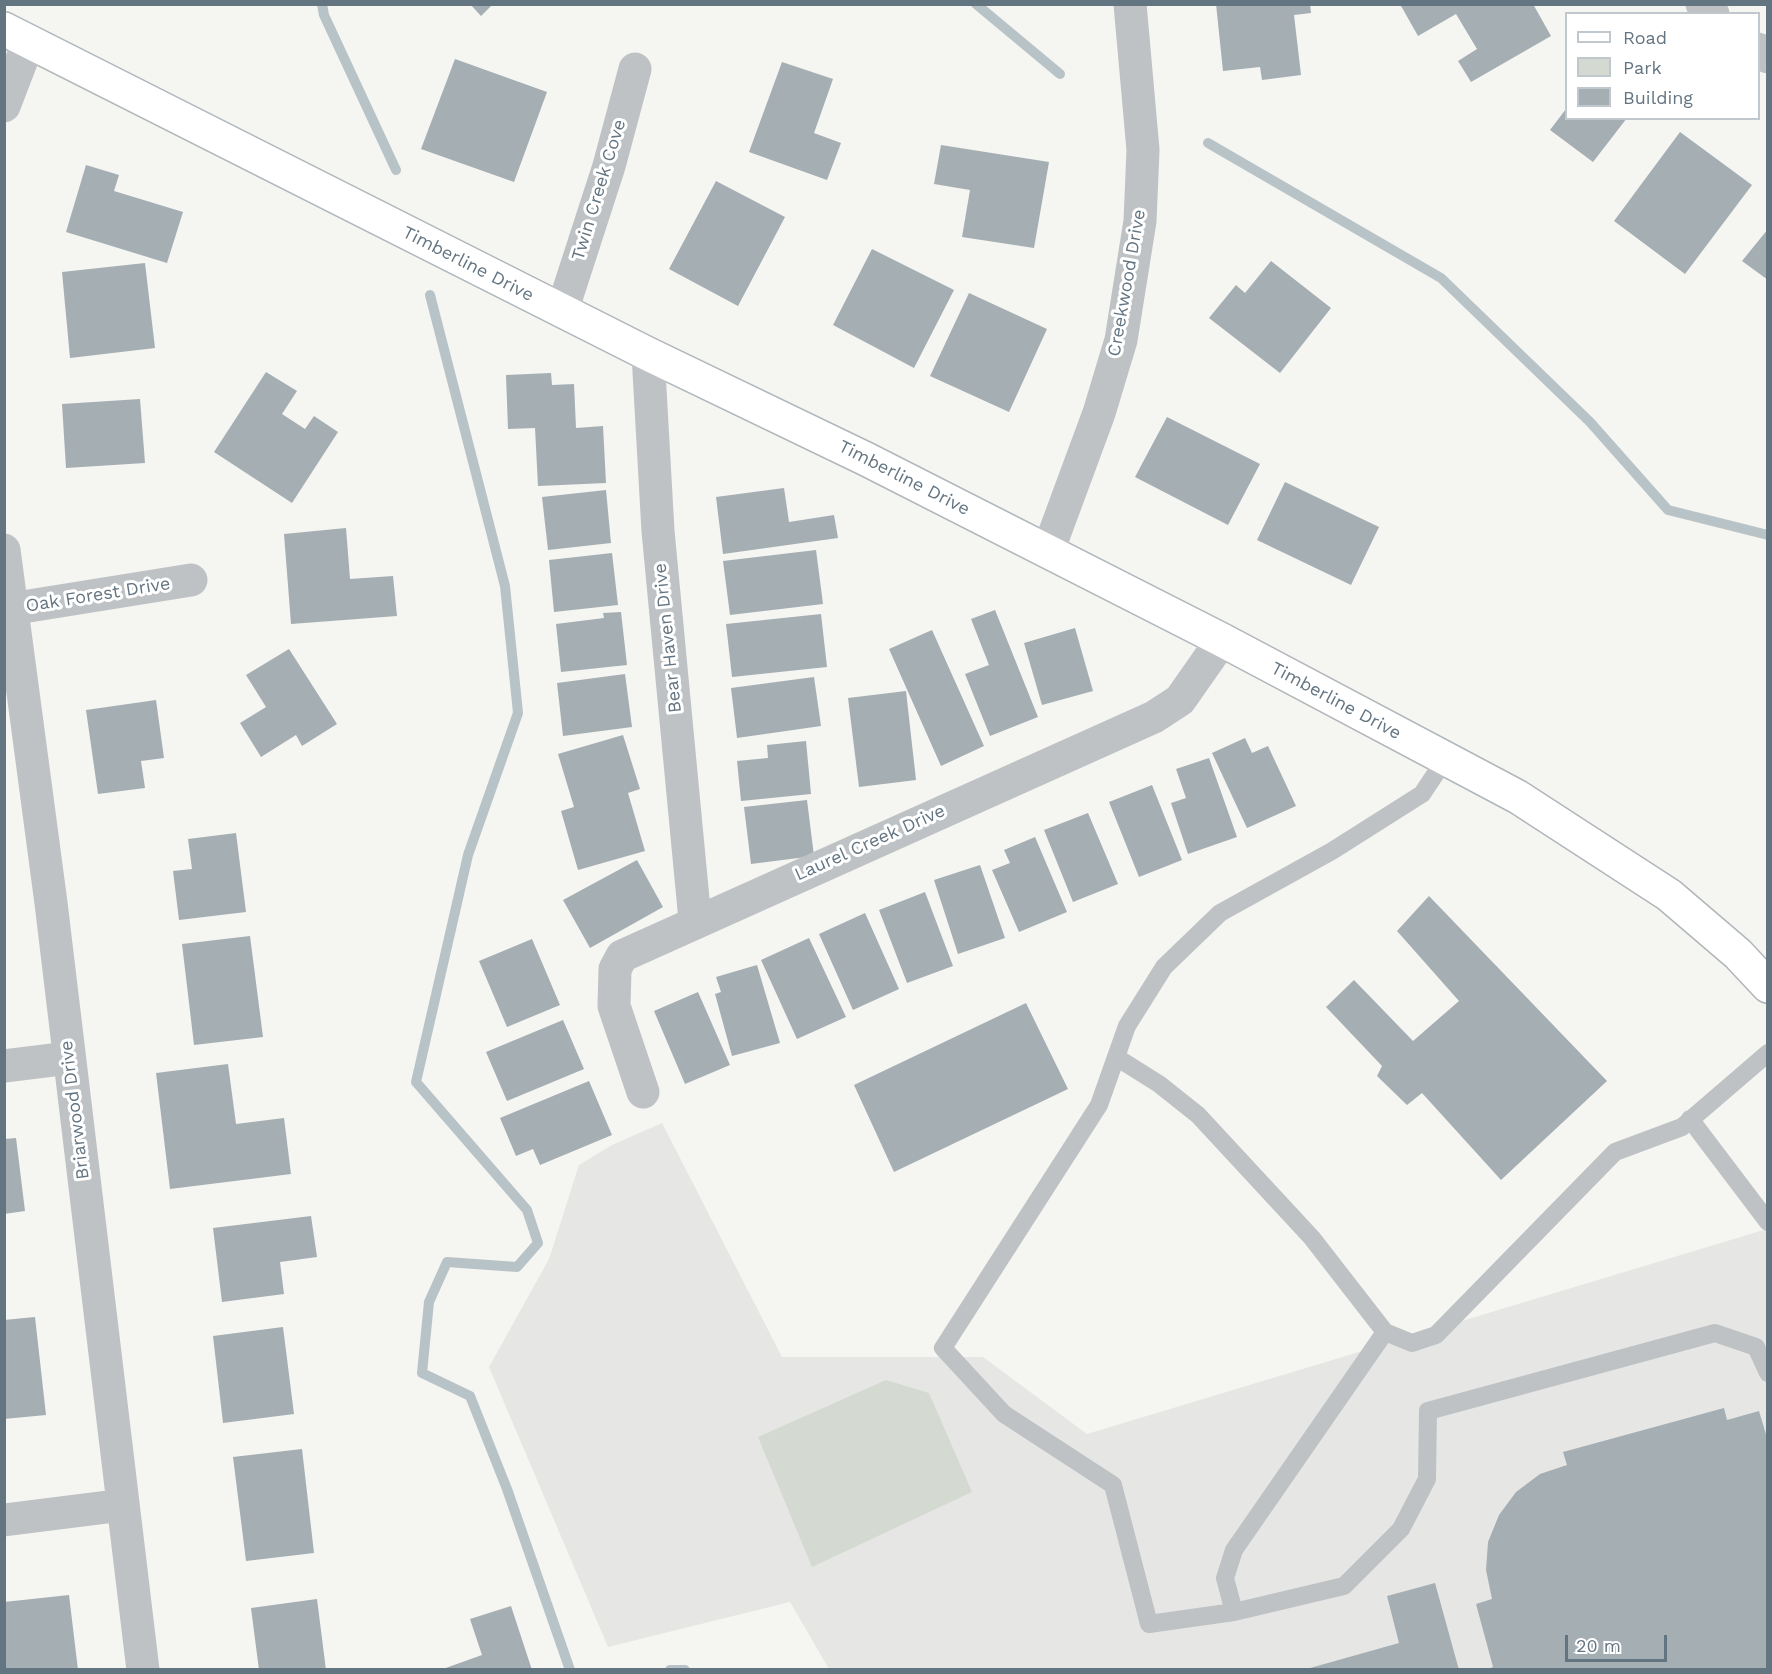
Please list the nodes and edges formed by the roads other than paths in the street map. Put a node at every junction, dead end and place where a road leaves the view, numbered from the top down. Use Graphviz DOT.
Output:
graph roads {
  1 [pos="1130,4"];
  2 [pos="17,35"];
  3 [pos="635,69"];
  4 [pos="4,106"];
  5 [pos="562,311"];
  6 [pos="648,354"];
  7 [pos="4,550"];
  8 [pos="1048,551"];
  9 [pos="191,580"];
  10 [pos="8,610"];
  11 [pos="1222,640"];
  12 [pos="1446,758"];
  13 [pos="696,920"];
  14 [pos="1767,986"];
  15 [pos="1767,1053"];
  16 [pos="1116,1057"];
  17 [pos="69,1058"];
  18 [pos="4,1066"];
  19 [pos="643,1092"];
  20 [pos="1690,1119"];
  21 [pos="1767,1222"];
  22 [pos="1385,1332"];
  23 [pos="1767,1373"];
  24 [pos="123,1506"];
  25 [pos="4,1520"];
  26 [pos="1234,1612"];
  27 [pos="143,1670"];
  1 -- 8 [label="street, Creekwood Drive"];
  2 -- 4 [label="street"];
  2 -- 5 [label="street, Timberline Drive"];
  3 -- 5 [label="street, Twin Creek Cove"];
  5 -- 6 [label="street, Timberline Drive"];
  6 -- 8 [label="street, Timberline Drive"];
  6 -- 13 [label="street, Bear Haven Drive"];
  7 -- 10 [label="street, Briarwood Drive"];
  8 -- 11 [label="street, Timberline Drive"];
  9 -- 10 [label="street, Oak Forest Drive"];
  10 -- 17 [label="street, Briarwood Drive"];
  11 -- 12 [label="street, Timberline Drive"];
  11 -- 13 [label="street, Laurel Creek Drive"];
  12 -- 14 [label="street, Timberline Drive"];
  12 -- 16 [label="lane"];
  13 -- 19 [label="street, Laurel Creek Drive"];
  15 -- 20 [label="lane"];
  16 -- 22 [label="lane"];
  16 -- 26 [label="lane"];
  17 -- 18 [label="street"];
  17 -- 24 [label="street, Briarwood Drive"];
  20 -- 21 [label="lane"];
  20 -- 22 [label="lane"];
  22 -- 26 [label="lane"];
  23 -- 26 [label="lane"];
  24 -- 25 [label="street"];
  24 -- 27 [label="street, Briarwood Drive"];
}
